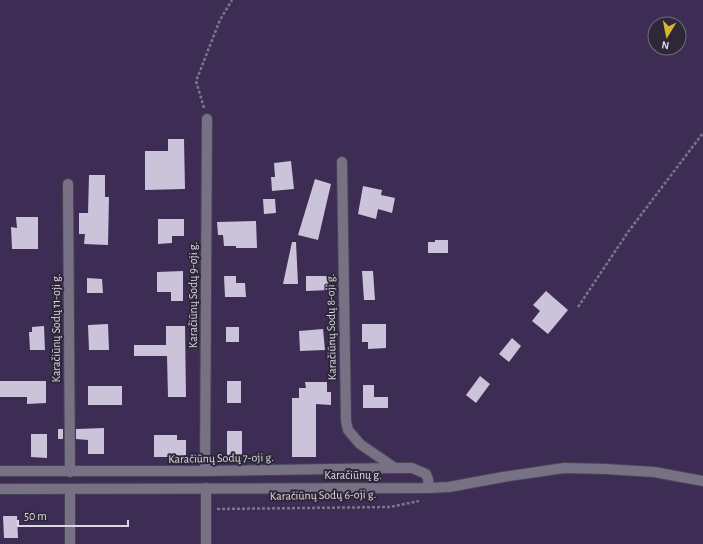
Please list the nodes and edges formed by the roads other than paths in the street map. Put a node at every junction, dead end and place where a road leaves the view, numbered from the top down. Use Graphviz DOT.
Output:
graph roads {
  1 [pos="207,119"];
  2 [pos="342,162"];
  3 [pos="68,184"];
  4 [pos="395,468"];
  5 [pos="205,471"];
  6 [pos="0,472"];
  7 [pos="70,472"];
  8 [pos="703,481"];
  9 [pos="206,488"];
  10 [pos="429,488"];
  11 [pos="0,489"];
  12 [pos="70,489"];
  13 [pos="70,544"];
  14 [pos="206,544"];
  1 -- 5 [label="street, Karačiūnų Sodų 9-oji g."];
  2 -- 4 [label="street, Karačiūnų Sodų 8-oji g."];
  3 -- 7 [label="street, Karačiūnų Sodų 11-oji g."];
  4 -- 5 [label="street, Karačiūnų Sodų 7-oji g."];
  4 -- 10 [label="street, Karačiūnų Sodų 7-oji g."];
  5 -- 7 [label="street, Karačiūnų Sodų 7-oji g."];
  6 -- 7 [label="street, Karačiūnų Sodų 7-oji g."];
  8 -- 10 [label="street, Karačiūnų g."];
  9 -- 10 [label="street, Karačiūnų g."];
  9 -- 12 [label="street, Karačiūnų g."];
  9 -- 14 [label="street"];
  11 -- 12 [label="street, Karačiūnų g."];
  12 -- 13 [label="street"];
}
